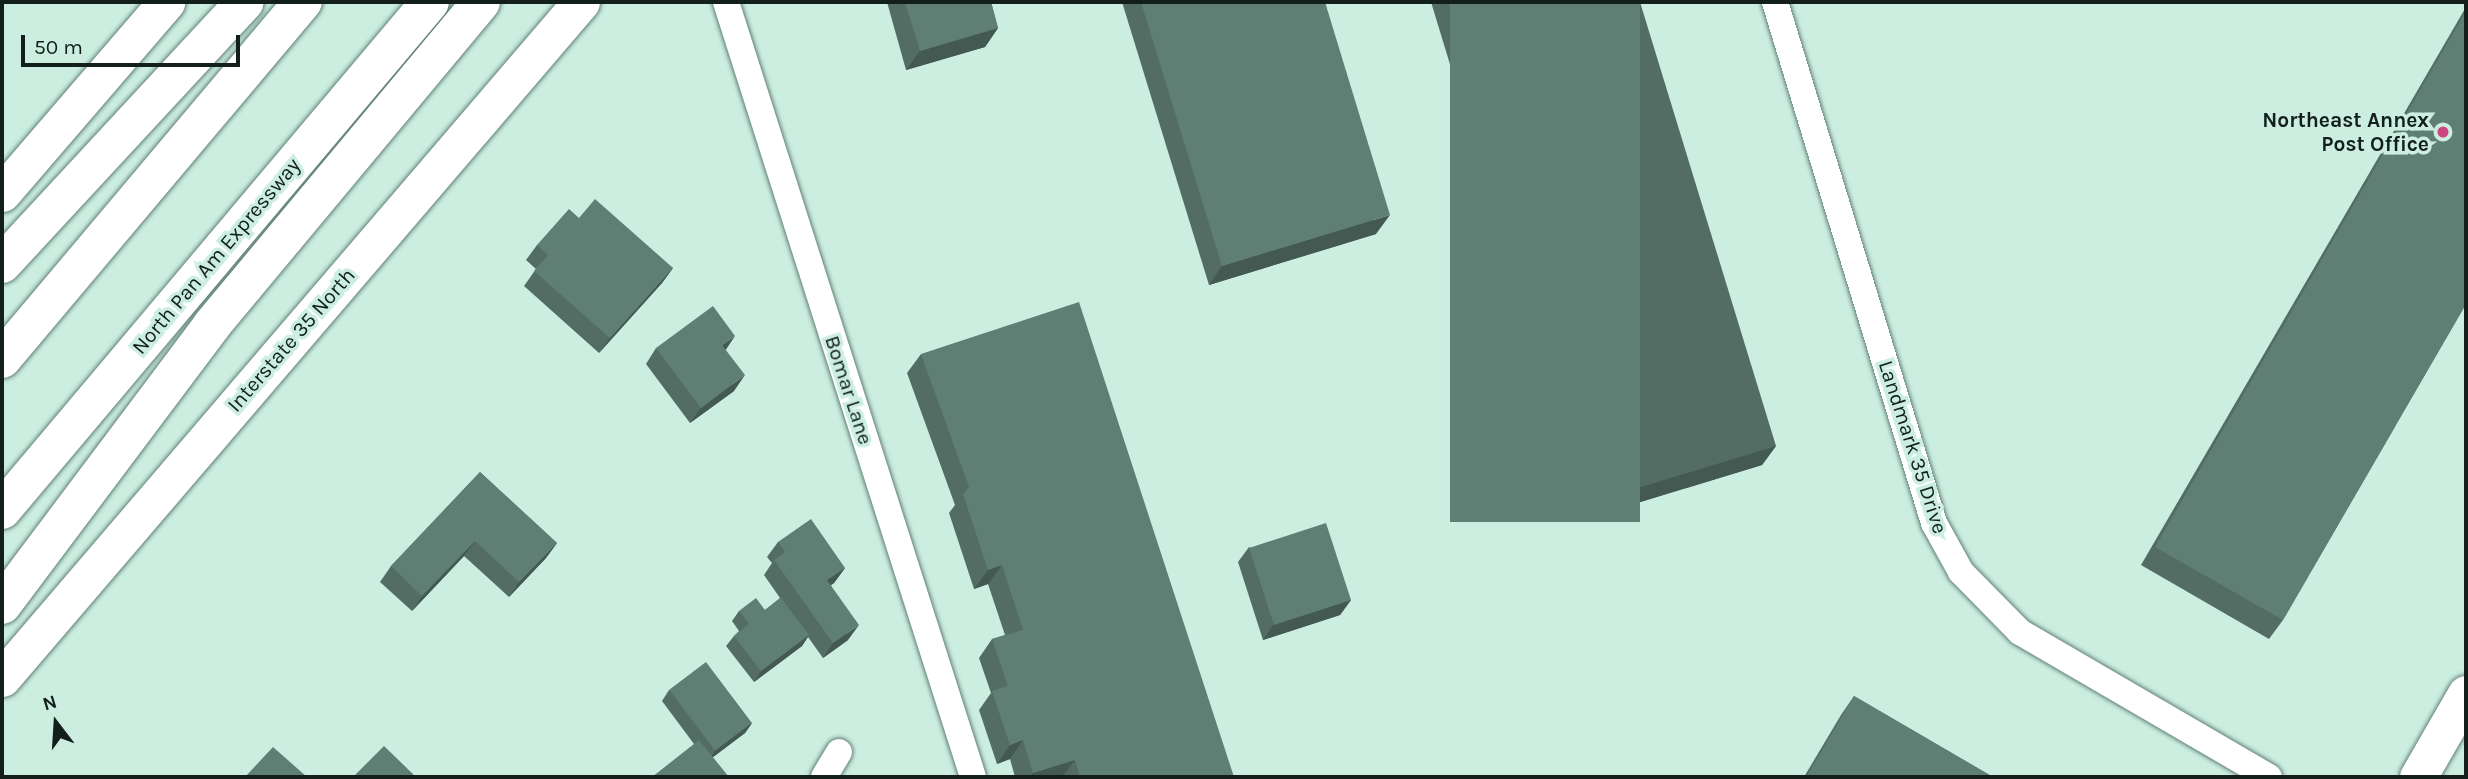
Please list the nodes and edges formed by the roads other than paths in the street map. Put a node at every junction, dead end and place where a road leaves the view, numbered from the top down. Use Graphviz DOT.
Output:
graph roads {
  1 [pos="166,2"];
  2 [pos="246,2"];
  3 [pos="303,2"];
  4 [pos="430,2"];
  5 [pos="481,2"];
  6 [pos="580,2"];
  7 [pos="726,2"];
  8 [pos="1775,2"];
  9 [pos="2,193"];
  10 [pos="2,264"];
  11 [pos="2,359"];
  12 [pos="2,510"];
  13 [pos="2,605"];
  14 [pos="2,678"];
  15 [pos="2466,694"];
  16 [pos="839,752"];
  17 [pos="824,777"];
  18 [pos="973,777"];
  19 [pos="2269,777"];
  20 [pos="2418,777"];
  1 -- 9 [label="main road"];
  2 -- 10 [label="highway"];
  3 -- 11 [label="highway"];
  4 -- 12 [label="highway, North Pan Am Expressway"];
  5 -- 13 [label="highway"];
  6 -- 14 [label="main road, Interstate 35 North"];
  7 -- 18 [label="street, Bomar Lane"];
  8 -- 19 [label="street, Landmark 35 Drive"];
  15 -- 20 [label="main road"];
  16 -- 17 [label="street"];
}
